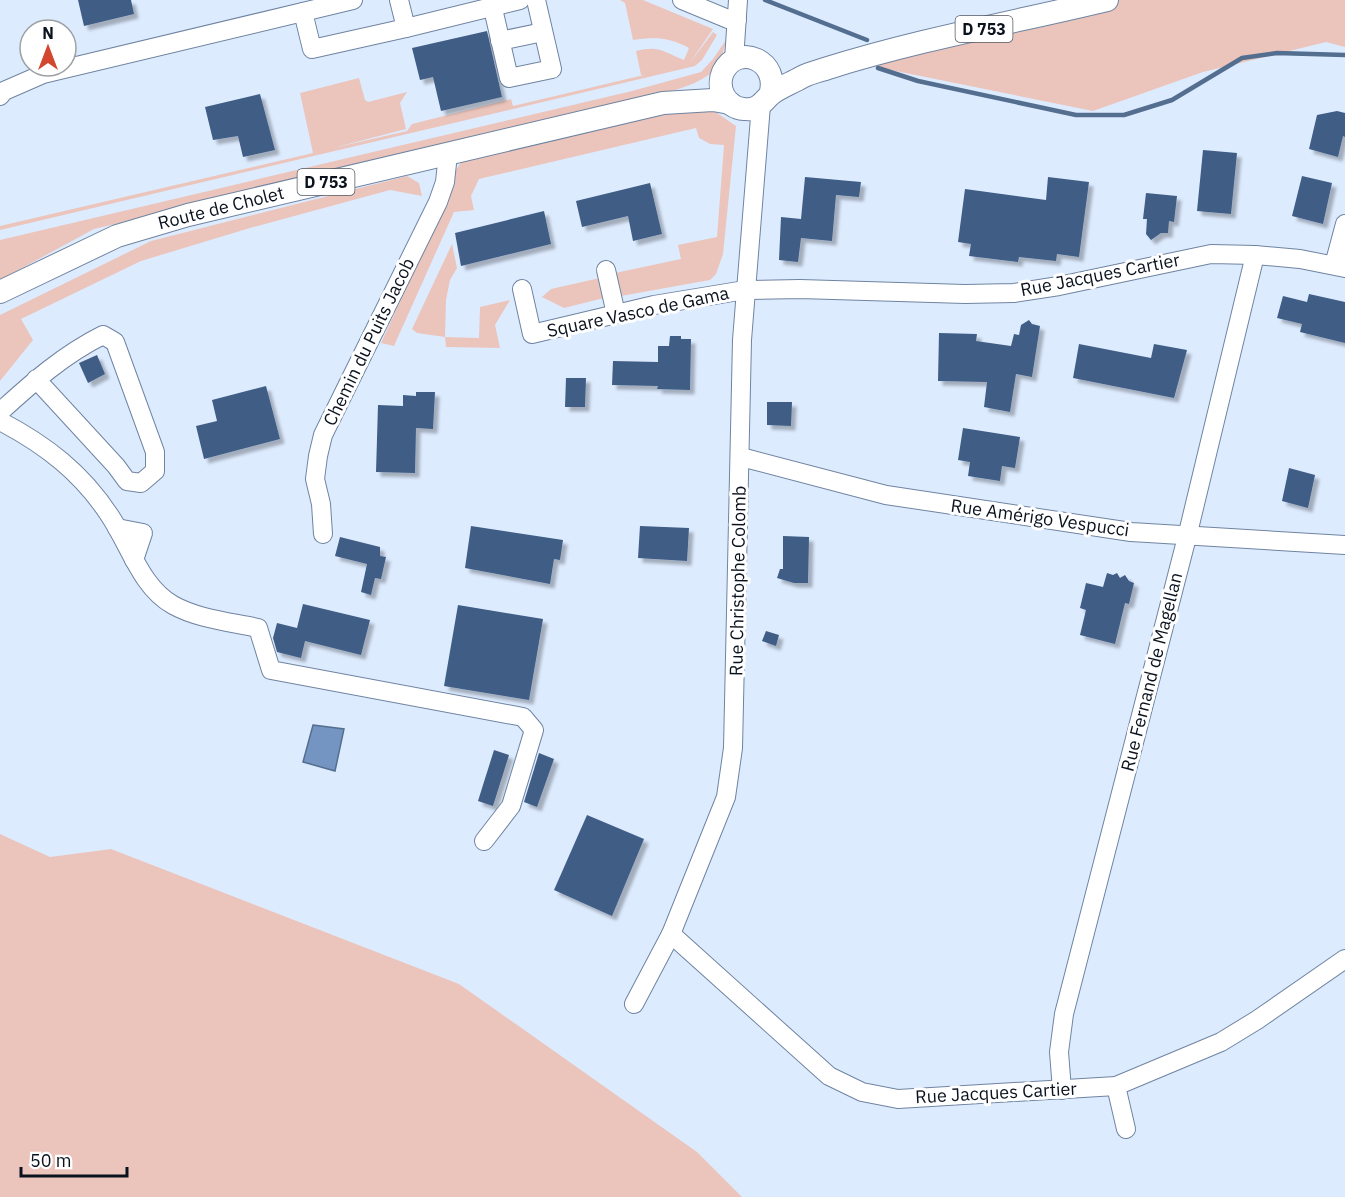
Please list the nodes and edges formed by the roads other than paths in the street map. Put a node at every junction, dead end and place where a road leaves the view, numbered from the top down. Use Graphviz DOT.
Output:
graph roads {
  1 [pos="353,0"];
  2 [pos="399,0"];
  3 [pos="520,0"];
  4 [pos="536,0"];
  5 [pos="682,0"];
  6 [pos="738,0"];
  7 [pos="1107,0"];
  8 [pos="492,4"];
  9 [pos="303,12"];
  10 [pos="737,23"];
  11 [pos="406,28"];
  12 [pos="543,32"];
  13 [pos="500,40"];
  14 [pos="860,58"];
  15 [pos="743,63"];
  16 [pos="0,96"];
  17 [pos="663,103"];
  18 [pos="751,103"];
  19 [pos="448,154"];
  20 [pos="1345,224"];
  21 [pos="1255,255"];
  22 [pos="1340,267"];
  23 [pos="606,270"];
  24 [pos="522,289"];
  25 [pos="745,290"];
  26 [pos="0,292"];
  27 [pos="616,314"];
  28 [pos="36,379"];
  29 [pos="0,412"];
  30 [pos="0,421"];
  31 [pos="741,457"];
  32 [pos="323,534"];
  33 [pos="1187,537"];
  34 [pos="1345,545"];
  35 [pos="484,841"];
  36 [pos="671,934"];
  37 [pos="1345,959"];
  38 [pos="634,1004"];
  39 [pos="1116,1086"];
  40 [pos="1062,1090"];
  41 [pos="1126,1130"];
  1 -- 9 [label="street"];
  2 -- 11 [label="street"];
  3 -- 8 [label="street"];
  4 -- 12 [label="street"];
  5 -- 10 [label="street"];
  6 -- 10 [label="street"];
  7 -- 14 [label="main road, D 753"];
  8 -- 11 [label="street"];
  8 -- 13 [label="street"];
  9 -- 11 [label="street"];
  9 -- 16 [label="street"];
  10 -- 15 [label="street"];
  12 -- 13 [label="street"];
  12 -- 13 [label="street"];
  14 -- 15 [label="main road, D 753"];
  14 -- 18 [label="main road, D 753"];
  15 -- 17 [label="main road, Route de Cholet / D 753"];
  15 -- 18 [label="main road"];
  15 -- 18 [label="main road"];
  17 -- 18 [label="main road, Route de Cholet / D 753"];
  17 -- 19 [label="main road, Route de Cholet / D 753"];
  18 -- 25 [label="street, Rue Christophe Colomb"];
  19 -- 26 [label="main road, Route de Cholet / D 753"];
  19 -- 32 [label="street, Chemin du Puits Jacob"];
  20 -- 22 [label="street"];
  21 -- 22 [label="street, Rue Jacques Cartier"];
  21 -- 25 [label="street, Rue Jacques Cartier"];
  21 -- 33 [label="street, Rue Fernand de Magellan"];
  23 -- 27 [label="street"];
  24 -- 27 [label="street, Square Vasco de Gama"];
  25 -- 27 [label="street, Square Vasco de Gama"];
  25 -- 31 [label="street, Rue Christophe Colomb"];
  28 -- 28 [label="street"];
  28 -- 29 [label="street"];
  30 -- 35 [label="street"];
  31 -- 33 [label="street, Rue Amérigo Vespucci"];
  31 -- 36 [label="street, Rue Christophe Colomb"];
  33 -- 34 [label="street, Rue Amérigo Vespucci"];
  33 -- 40 [label="street, Rue Fernand de Magellan"];
  36 -- 38 [label="street, Rue Christophe Colomb"];
  36 -- 40 [label="street, Rue Jacques Cartier"];
  37 -- 39 [label="street, Rue Jacques Cartier"];
  39 -- 40 [label="street, Rue Jacques Cartier"];
  39 -- 41 [label="street"];
}
